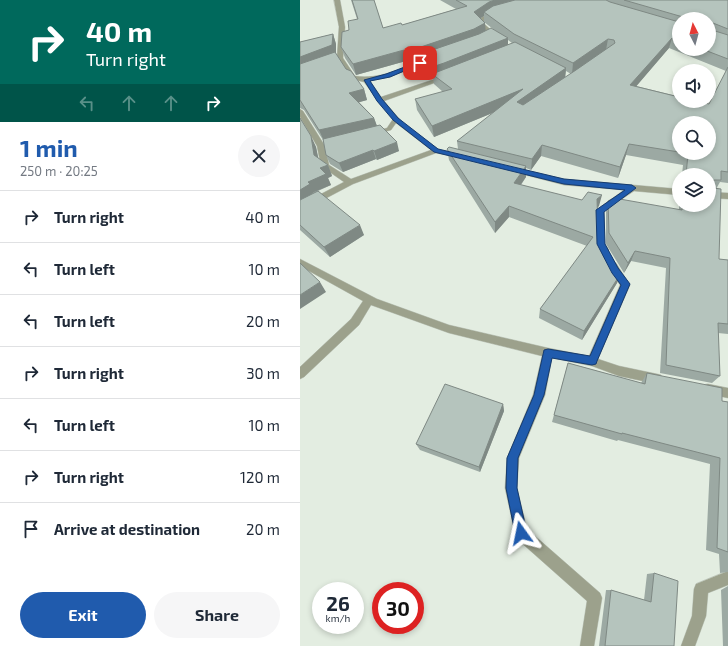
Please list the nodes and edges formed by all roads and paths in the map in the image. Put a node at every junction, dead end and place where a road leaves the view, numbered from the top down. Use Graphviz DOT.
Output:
graph roads {
  1 [pos="337,0"];
  2 [pos="506,9"];
  3 [pos="503,42"];
  4 [pos="434,58"];
  5 [pos="454,73"];
  6 [pos="388,76"];
  7 [pos="353,78"];
  8 [pos="366,80"];
  9 [pos="380,100"];
  10 [pos="300,111"];
  11 [pos="396,119"];
  12 [pos="365,135"];
  13 [pos="436,151"];
  14 [pos="470,159"];
  15 [pos="506,168"];
  16 [pos="350,182"];
  17 [pos="632,188"];
  18 [pos="672,191"];
  19 [pos="716,195"];
  20 [pos="728,196"];
  21 [pos="300,209"];
  22 [pos="300,262"];
  23 [pos="369,300"];
  24 [pos="548,353"];
  25 [pos="592,361"];
  26 [pos="300,374"];
  27 [pos="666,380"];
  28 [pos="697,387"];
  29 [pos="728,393"];
  30 [pos="728,578"];
  31 [pos="587,646"];
  32 [pos="688,646"];
  1 -- 7 [label="street"];
  2 -- 3 [label="street"];
  4 -- 6 [label="street"];
  5 -- 9 [label="street"];
  6 -- 7 [label="street"];
  6 -- 8 [label="street"];
  7 -- 8 [label="street"];
  8 -- 9 [label="street"];
  9 -- 11 [label="street"];
  10 -- 16 [label="street"];
  11 -- 12 [label="street"];
  11 -- 13 [label="street"];
  13 -- 14 [label="street"];
  13 -- 16 [label="street"];
  15 -- 17 [label="street"];
  16 -- 21 [label="street"];
  17 -- 18 [label="street"];
  17 -- 25 [label="street"];
  19 -- 20 [label="street"];
  22 -- 23 [label="street"];
  23 -- 24 [label="street"];
  23 -- 26 [label="street"];
  24 -- 25 [label="street"];
  24 -- 31 [label="street"];
  25 -- 27 [label="street"];
  28 -- 29 [label="street"];
  30 -- 32 [label="street"];
}
